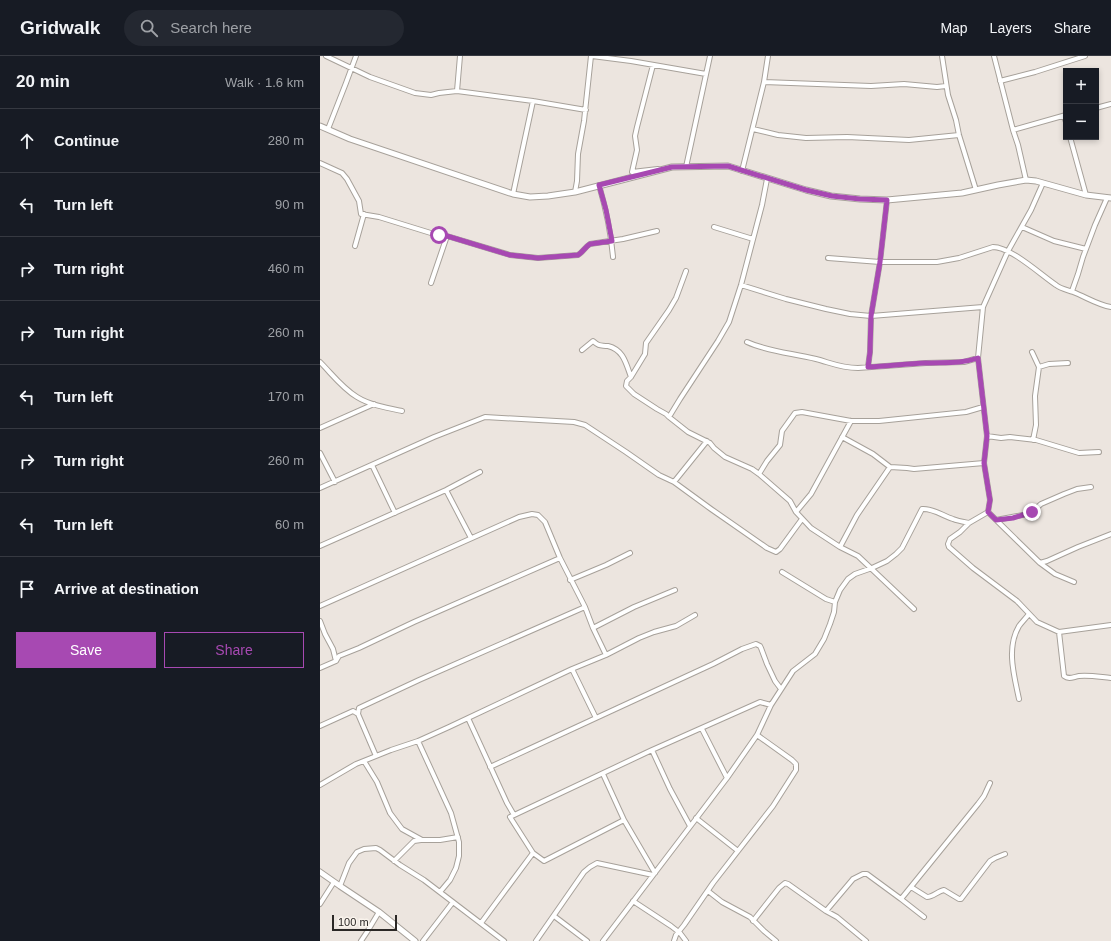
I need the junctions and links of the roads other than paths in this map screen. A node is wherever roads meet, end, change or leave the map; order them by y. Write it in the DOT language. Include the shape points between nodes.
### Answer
graph roads {
  1 [pos="326,56"];
  2 [pos="356,56"];
  3 [pos="460,56"];
  4 [pos="592,56"];
  5 [pos="710,56"];
  6 [pos="768,56"];
  7 [pos="942,56"];
  8 [pos="994,56"];
  9 [pos="1085,56"];
  10 [pos="653,65"];
  11 [pos="351,69"];
  12 [pos="706,74"];
  13 [pos="1000,81"];
  14 [pos="764,82"];
  15 [pos="946,86"];
  16 [pos="457,91"];
  17 [pos="533,101"];
  18 [pos="1111,104"];
  19 [pos="1099,107"];
  20 [pos="586,110"];
  21 [pos="1063,117"];
  22 [pos="320,126"];
  23 [pos="753,128"];
  24 [pos="328,129"];
  25 [pos="1013,130"];
  26 [pos="958,135"];
  27 [pos="1071,140"];
  28 [pos="320,163"];
  29 [pos="672,167"];
  30 [pos="686,167"];
  31 [pos="742,171"];
  32 [pos="767,179"];
  33 [pos="1026,180"];
  34 [pos="1043,183"];
  35 [pos="599,185"];
  36 [pos="976,190"];
  37 [pos="575,192"];
  38 [pos="513,194"];
  39 [pos="1086,195"];
  40 [pos="1109,198"];
  41 [pos="887,200"];
  42 [pos="364,214"];
  43 [pos="1022,227"];
  44 [pos="714,228"];
  45 [pos="657,231"];
  46 [pos="447,236"];
  47 [pos="753,239"];
  48 [pos="612,241"];
  49 [pos="355,246"];
  50 [pos="1086,249"];
  51 [pos="1008,251"];
  52 [pos="612,257"];
  53 [pos="828,258"];
  54 [pos="880,262"];
  55 [pos="686,271"];
  56 [pos="431,283"];
  57 [pos="741,285"];
  58 [pos="1072,292"];
  59 [pos="983,307"];
  60 [pos="1111,307"];
  61 [pos="871,316"];
  62 [pos="747,342"];
  63 [pos="582,350"];
  64 [pos="1032,352"];
  65 [pos="978,358"];
  66 [pos="320,362"];
  67 [pos="1068,363"];
  68 [pos="325,367"];
  69 [pos="868,367"];
  70 [pos="1039,367"];
  71 [pos="320,369"];
  72 [pos="631,377"];
  73 [pos="374,404"];
  74 [pos="983,407"];
  75 [pos="402,412"];
  76 [pos="669,417"];
  77 [pos="851,421"];
  78 [pos="320,428"];
  79 [pos="987,436"];
  80 [pos="842,437"];
  81 [pos="1032,440"];
  82 [pos="707,441"];
  83 [pos="1099,452"];
  84 [pos="320,453"];
  85 [pos="984,463"];
  86 [pos="372,465"];
  87 [pos="890,467"];
  88 [pos="480,472"];
  89 [pos="759,474"];
  90 [pos="334,482"];
  91 [pos="674,482"];
  92 [pos="1091,487"];
  93 [pos="320,488"];
  94 [pos="446,490"];
  95 [pos="796,512"];
  96 [pos="988,512"];
  97 [pos="396,513"];
  98 [pos="802,519"];
  99 [pos="996,520"];
  100 [pos="969,523"];
  101 [pos="1111,534"];
  102 [pos="471,538"];
  103 [pos="320,546"];
  104 [pos="840,547"];
  105 [pos="630,553"];
  106 [pos="560,558"];
  107 [pos="1040,563"];
  108 [pos="872,568"];
  109 [pos="782,572"];
  110 [pos="570,580"];
  111 [pos="1074,582"];
  112 [pos="675,590"];
  113 [pos="835,602"];
  114 [pos="320,606"];
  115 [pos="585,607"];
  116 [pos="914,609"];
  117 [pos="1029,614"];
  118 [pos="696,615"];
  119 [pos="320,621"];
  120 [pos="1111,625"];
  121 [pos="593,628"];
  122 [pos="1058,632"];
  123 [pos="606,655"];
  124 [pos="336,660"];
  125 [pos="320,668"];
  126 [pos="572,669"];
  127 [pos="1111,678"];
  128 [pos="781,689"];
  129 [pos="1019,699"];
  130 [pos="771,705"];
  131 [pos="359,708"];
  132 [pos="353,711"];
  133 [pos="358,714"];
  134 [pos="468,718"];
  135 [pos="596,718"];
  136 [pos="320,726"];
  137 [pos="702,729"];
  138 [pos="757,735"];
  139 [pos="418,741"];
  140 [pos="652,750"];
  141 [pos="376,756"];
  142 [pos="364,761"];
  143 [pos="490,767"];
  144 [pos="603,774"];
  145 [pos="727,778"];
  146 [pos="990,784"];
  147 [pos="320,785"];
  148 [pos="514,815"];
  149 [pos="696,818"];
  150 [pos="624,820"];
  151 [pos="690,826"];
  152 [pos="458,837"];
  153 [pos="422,840"];
  154 [pos="738,851"];
  155 [pos="534,853"];
  156 [pos="1005,854"];
  157 [pos="394,861"];
  158 [pos="320,872"];
  159 [pos="654,874"];
  160 [pos="334,882"];
  161 [pos="340,886"];
  162 [pos="911,887"];
  163 [pos="708,891"];
  164 [pos="440,892"];
  165 [pos="901,899"];
  166 [pos="633,901"];
  167 [pos="453,902"];
  168 [pos="320,904"];
  169 [pos="826,911"];
  170 [pos="380,912"];
  171 [pos="554,916"];
  172 [pos="924,916"];
  173 [pos="753,921"];
  174 [pos="481,923"];
  175 [pos="678,932"];
  176 [pos="361,941"];
  177 [pos="415,941"];
  178 [pos="423,941"];
  179 [pos="504,941"];
  180 [pos="536,941"];
  181 [pos="587,941"];
  182 [pos="603,941"];
  183 [pos="674,941"];
  184 [pos="686,941"];
  185 [pos="776,941"];
  186 [pos="866,941"];
  1 -- 11 [label="street"];
  2 -- 11 [label="street"];
  3 -- 16 [label="street"];
  4 -- 10 [label="street"];
  4 -- 20 [label="street"];
  5 -- 12 [label="street"];
  6 -- 14 [label="street"];
  7 -- 15 [label="street"];
  8 -- 13 [label="street"];
  9 -- 13 [label="street"];
  10 -- 12 [label="street"];
  10 -- 29 [label="street" via="636,127 637,150 632,172"];
  11 -- 16 [label="street" via="415,93 431,95"];
  11 -- 24 [label="street"];
  12 -- 30 [label="street"];
  13 -- 25 [label="street"];
  14 -- 15 [label="street"];
  14 -- 23 [label="street"];
  15 -- 26 [label="street"];
  16 -- 17 [label="street"];
  17 -- 20 [label="street"];
  17 -- 38 [label="street"];
  18 -- 19 [label="street"];
  20 -- 37 [label="street" via="578,154"];
  21 -- 25 [label="street"];
  22 -- 24 [label="street"];
  23 -- 26 [label="street" via="778,135 806,138 909,140"];
  23 -- 31 [label="street"];
  24 -- 38 [label="street" via="350,139"];
  25 -- 33 [label="street"];
  26 -- 36 [label="street"];
  27 -- 39 [label="street"];
  28 -- 42 [label="street" via="342,173 348,179 359,201 361,214"];
  29 -- 30 [label="street"];
  29 -- 35 [label="street"];
  30 -- 31 [label="street" via="728,166"];
  31 -- 32 [label="street"];
  32 -- 41 [label="street" via="832,196"];
  32 -- 47 [label="street"];
  33 -- 34 [label="street"];
  33 -- 36 [label="street"];
  34 -- 39 [label="street"];
  34 -- 43 [label="street"];
  35 -- 37 [label="street"];
  35 -- 48 [label="street"];
  36 -- 41 [label="street"];
  37 -- 38 [label="street" via="530,197"];
  39 -- 40 [label="street"];
  40 -- 50 [label="street"];
  41 -- 54 [label="street"];
  42 -- 46 [label="street"];
  42 -- 49 [label="street"];
  43 -- 50 [label="street" via="1054,241"];
  43 -- 51 [label="street"];
  44 -- 47 [label="street"];
  45 -- 48 [label="street"];
  46 -- 48 [label="street" via="510,255 538,258 578,255 590,244"];
  46 -- 56 [label="street"];
  47 -- 57 [label="street"];
  48 -- 52 [label="street"];
  50 -- 58 [label="street"];
  51 -- 54 [label="street" via="993,247 937,262"];
  51 -- 58 [label="street" via="1058,287"];
  51 -- 59 [label="street"];
  53 -- 54 [label="street"];
  54 -- 61 [label="street"];
  55 -- 72 [label="street" via="676,298 646,343 644,354"];
  57 -- 61 [label="street" via="826,309"];
  57 -- 76 [label="street" via="729,322"];
  58 -- 60 [label="street"];
  59 -- 61 [label="street"];
  59 -- 65 [label="street"];
  61 -- 69 [label="street"];
  62 -- 69 [label="street" via="774,352 845,367"];
  63 -- 72 [label="street" via="593,341 598,346 618,351 625,359"];
  64 -- 70 [label="street"];
  65 -- 69 [label="street" via="957,363"];
  65 -- 74 [label="street"];
  66 -- 68 [label="street"];
  67 -- 70 [label="street"];
  68 -- 71 [label="street"];
  68 -- 73 [label="street" via="357,397"];
  70 -- 81 [label="street" via="1035,396 1036,424"];
  72 -- 76 [label="street" via="626,386"];
  73 -- 75 [label="street"];
  73 -- 78 [label="street"];
  74 -- 77 [label="street" via="928,417"];
  74 -- 79 [label="street"];
  76 -- 82 [label="street" via="691,434"];
  77 -- 80 [label="street"];
  77 -- 89 [label="street" via="795,413 782,431 780,444"];
  79 -- 81 [label="street"];
  79 -- 85 [label="street"];
  80 -- 87 [label="street" via="873,454"];
  80 -- 95 [label="street" via="811,494"];
  81 -- 83 [label="street" via="1079,453"];
  82 -- 89 [label="street" via="725,457"];
  82 -- 91 [label="street"];
  84 -- 90 [label="street"];
  85 -- 87 [label="street" via="921,469"];
  85 -- 96 [label="street" via="990,500"];
  86 -- 90 [label="street"];
  86 -- 91 [label="street" via="485,417 574,422 585,425 659,475"];
  86 -- 97 [label="street"];
  87 -- 104 [label="street" via="857,515"];
  88 -- 94 [label="street"];
  89 -- 95 [label="street" via="790,501"];
  90 -- 93 [label="street"];
  91 -- 98 [label="street" via="776,552"];
  92 -- 99 [label="street" via="1064,494 1041,504 1028,514"];
  94 -- 97 [label="street"];
  94 -- 102 [label="street"];
  95 -- 98 [label="street"];
  96 -- 99 [label="street"];
  96 -- 100 [label="street"];
  97 -- 103 [label="street"];
  98 -- 104 [label="street"];
  99 -- 107 [label="street"];
  100 -- 108 [label="street" via="922,509 902,548 887,561"];
  100 -- 117 [label="street" via="950,539 949,547 1017,601"];
  101 -- 107 [label="street"];
  102 -- 106 [label="street" via="519,517 538,515 545,522"];
  102 -- 114 [label="street"];
  104 -- 108 [label="street" via="858,556"];
  105 -- 110 [label="street"];
  106 -- 110 [label="street"];
  106 -- 124 [label="street" via="339,656"];
  107 -- 111 [label="street" via="1055,574"];
  108 -- 113 [label="street" via="848,579"];
  108 -- 116 [label="street"];
  109 -- 113 [label="street"];
  110 -- 115 [label="street"];
  112 -- 121 [label="street"];
  113 -- 128 [label="street" via="830,624 815,654 793,671"];
  115 -- 121 [label="street"];
  115 -- 131 [label="street"];
  117 -- 122 [label="street" via="1037,622"];
  117 -- 129 [label="street" via="1019,627 1012,645"];
  118 -- 123 [label="street" via="676,626 639,638"];
  119 -- 124 [label="street"];
  120 -- 122 [label="street"];
  121 -- 123 [label="street"];
  122 -- 127 [label="street" via="1066,678"];
  123 -- 126 [label="street"];
  124 -- 125 [label="street"];
  126 -- 134 [label="street"];
  126 -- 135 [label="street"];
  128 -- 130 [label="street"];
  128 -- 135 [label="street" via="760,646 756,644"];
  130 -- 137 [label="street" via="760,702"];
  130 -- 138 [label="street"];
  131 -- 132 [label="street"];
  131 -- 133 [label="street"];
  132 -- 133 [label="street"];
  132 -- 136 [label="street"];
  133 -- 141 [label="street"];
  134 -- 139 [label="street"];
  134 -- 143 [label="street"];
  135 -- 143 [label="street"];
  137 -- 140 [label="street"];
  137 -- 145 [label="street"];
  138 -- 145 [label="street"];
  138 -- 154 [label="street" via="792,760 796,764 796,770 773,806"];
  139 -- 141 [label="street"];
  139 -- 152 [label="street" via="451,813"];
  140 -- 144 [label="street"];
  140 -- 151 [label="street"];
  141 -- 142 [label="street"];
  142 -- 147 [label="street"];
  142 -- 153 [label="street" via="378,782 390,813 402,829"];
  143 -- 148 [label="street"];
  144 -- 148 [label="street"];
  144 -- 150 [label="street"];
  145 -- 149 [label="street"];
  146 -- 162 [label="street" via="978,804"];
  148 -- 155 [label="street" via="510,817"];
  149 -- 151 [label="street"];
  149 -- 154 [label="street"];
  150 -- 155 [label="street" via="544,861"];
  150 -- 159 [label="street"];
  151 -- 159 [label="street"];
  152 -- 153 [label="street"];
  152 -- 164 [label="street" via="459,856 456,868"];
  153 -- 157 [label="street" via="414,841"];
  154 -- 163 [label="street"];
  155 -- 174 [label="street"];
  156 -- 162 [label="street" via="990,861 964,898 959,899 940,890 930,898"];
  157 -- 161 [label="street" via="376,848 357,852 349,863"];
  157 -- 164 [label="street"];
  158 -- 160 [label="street"];
  159 -- 166 [label="street"];
  159 -- 171 [label="street" via="597,864 584,872"];
  160 -- 161 [label="street"];
  160 -- 168 [label="street"];
  161 -- 170 [label="street"];
  162 -- 165 [label="street"];
  163 -- 173 [label="street"];
  163 -- 175 [label="street"];
  164 -- 167 [label="street"];
  165 -- 169 [label="street" via="867,874 863,874 853,879"];
  165 -- 172 [label="street"];
  166 -- 175 [label="street"];
  166 -- 182 [label="street"];
  167 -- 174 [label="street"];
  167 -- 178 [label="street"];
  169 -- 173 [label="street" via="792,886 784,884 778,888"];
  169 -- 186 [label="street"];
  170 -- 176 [label="street"];
  170 -- 177 [label="street"];
  171 -- 180 [label="street"];
  171 -- 181 [label="street"];
  173 -- 185 [label="street"];
  174 -- 179 [label="street"];
  175 -- 183 [label="street"];
  175 -- 184 [label="street"];
}
